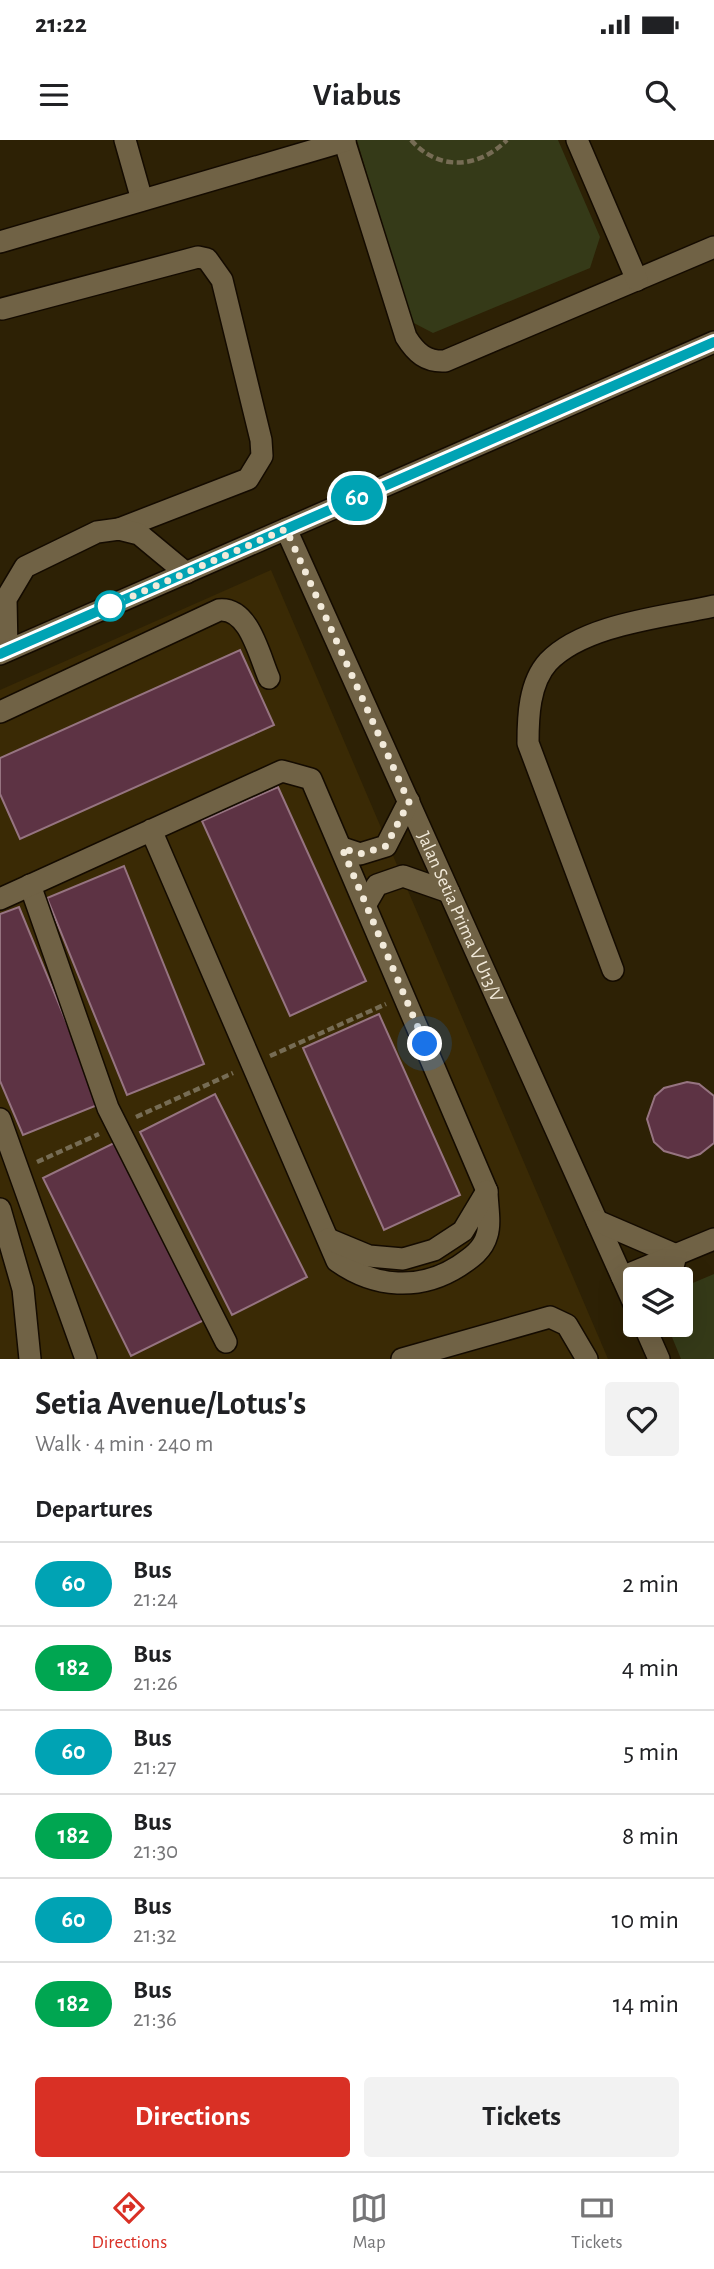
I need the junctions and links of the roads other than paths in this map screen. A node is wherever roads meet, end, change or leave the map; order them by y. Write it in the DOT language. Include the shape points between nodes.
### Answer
graph roads {
  1 [pos="125,140"];
  2 [pos="344,140"];
  3 [pos="577,140"];
  4 [pos="142,200"];
  5 [pos="0,242"];
  6 [pos="714,247"];
  7 [pos="637,280"];
  8 [pos="2,309"];
  9 [pos="714,342"];
  10 [pos="119,529"];
  11 [pos="286,529"];
  12 [pos="186,573"];
  13 [pos="714,606"];
  14 [pos="4,652"];
  15 [pos="269,678"];
  16 [pos="0,712"];
  17 [pos="409,802"];
  18 [pos="151,830"];
  19 [pos="342,848"];
  20 [pos="30,885"];
  21 [pos="449,892"];
  22 [pos="0,899"];
  23 [pos="366,904"];
  24 [pos="613,970"];
  25 [pos="0,1119"];
  26 [pos="487,1191"];
  27 [pos="0,1209"];
  28 [pos="597,1221"];
  29 [pos="714,1238"];
  30 [pos="328,1239"];
  31 [pos="676,1255"];
  32 [pos="673,1267"];
  33 [pos="622,1278"];
  34 [pos="226,1342"];
  35 [pos="30,1359"];
  36 [pos="86,1359"];
  37 [pos="402,1359"];
  38 [pos="587,1359"];
  1 -- 4 [label="street"];
  2 -- 4 [label="street"];
  2 -- 7 [label="street" via="406,337 433,362 445,361"];
  3 -- 7 [label="street"];
  4 -- 5 [label="street"];
  6 -- 7 [label="street"];
  8 -- 10 [label="street" via="198,257 207,259 222,280 262,456 248,479"];
  9 -- 11 [label="street"];
  10 -- 12 [label="street" via="139,534"];
  10 -- 14 [label="street" via="97,532 25,567 6,599"];
  11 -- 12 [label="street"];
  11 -- 17 [label="street, Jalan Setia Prima V U13/V"];
  12 -- 14 [label="street"];
  13 -- 24 [label="street" via="595,633 547,663 536,684 528,714 528,743"];
  15 -- 16 [label="street" via="243,620 233,611 219,610"];
  17 -- 19 [label="street" via="386,846 360,854"];
  17 -- 21 [label="street, Jalan Setia Prima V U13/V"];
  18 -- 19 [label="street" via="282,771 311,779"];
  18 -- 20 [label="street"];
  18 -- 30 [label="street"];
  19 -- 23 [label="street"];
  20 -- 22 [label="street"];
  20 -- 34 [label="street" via="117,1125"];
  21 -- 23 [label="street" via="403,876 377,885"];
  21 -- 28 [label="street, Jalan Setia Prima V U13/V"];
  23 -- 26 [label="street"];
  25 -- 36 [label="street"];
  26 -- 30 [label="street" via="463,1231 434,1250 403,1259 380,1257"];
  26 -- 30 [label="street" via="488,1234 476,1255 450,1272 418,1284 387,1283 353,1272 337,1261"];
  27 -- 35 [label="street" via="23,1289"];
  28 -- 31 [label="street"];
  28 -- 33 [label="street, Jalan Setia Prima V U13/V"];
  29 -- 31 [label="street"];
  31 -- 32 [label="street"];
  31 -- 33 [label="street"];
  37 -- 38 [label="street" via="550,1317 567,1325"];
}
